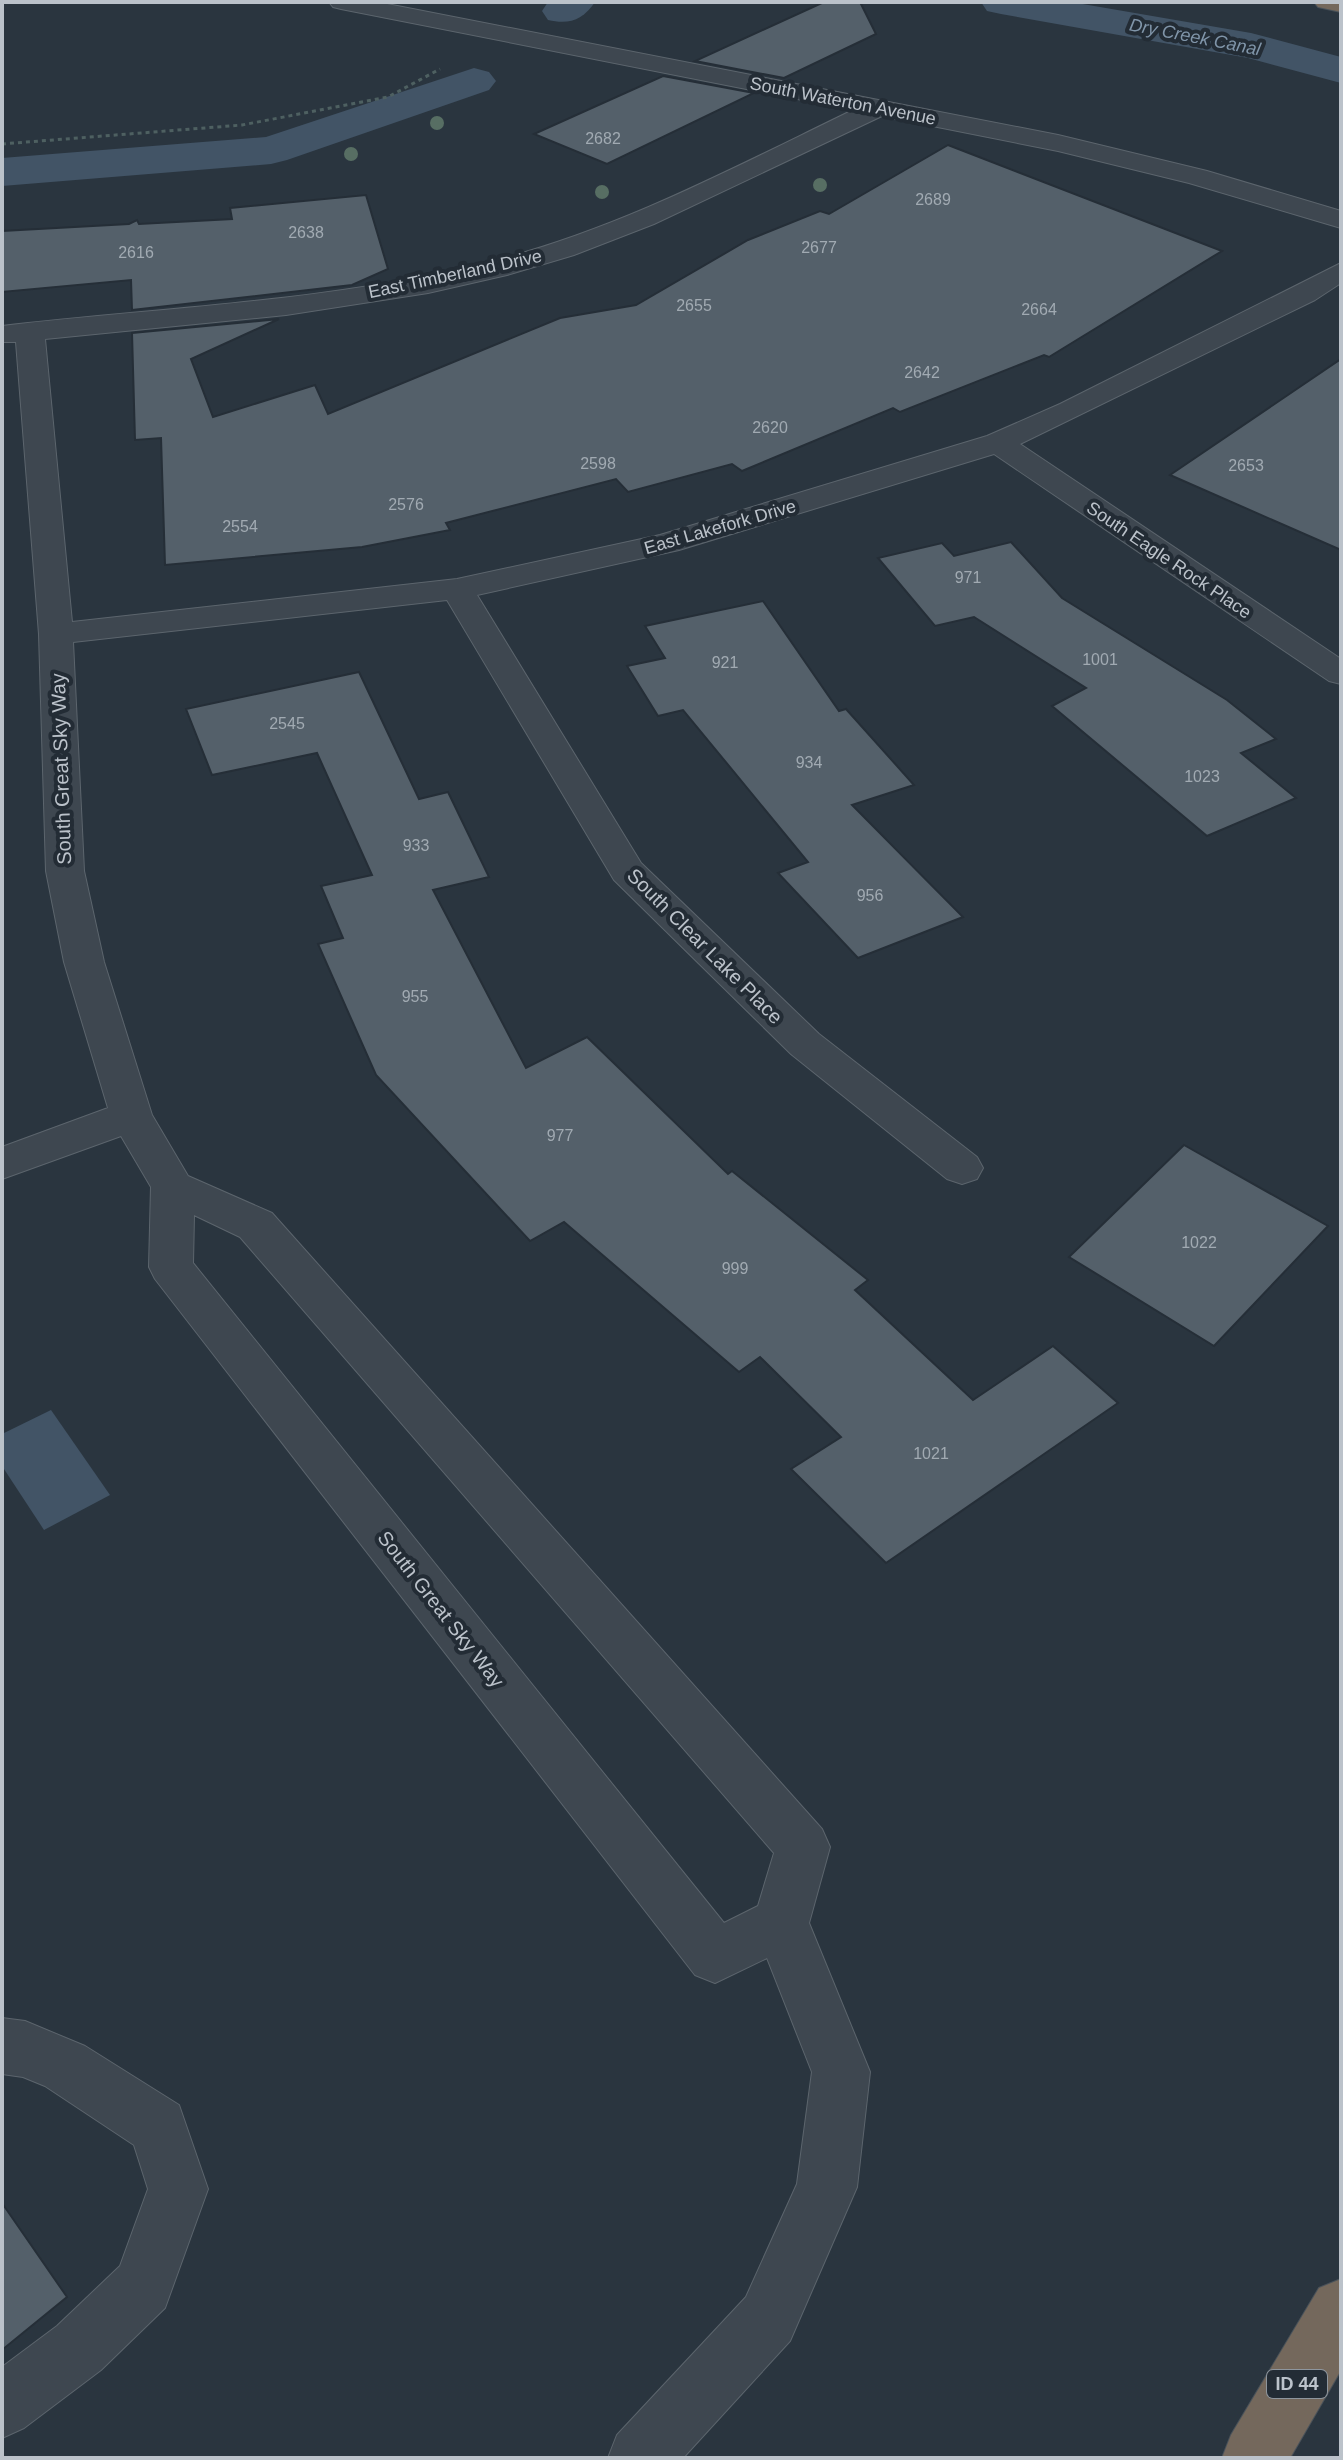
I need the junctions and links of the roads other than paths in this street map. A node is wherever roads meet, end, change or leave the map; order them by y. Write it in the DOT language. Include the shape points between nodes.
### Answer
graph roads {
  1 [pos="341,2"];
  2 [pos="1326,2"];
  3 [pos="1341,5"];
  4 [pos="878,108"];
  5 [pos="1341,220"];
  6 [pos="1341,271"];
  7 [pos="16,332"];
  8 [pos="998,443"];
  9 [pos="457,589"];
  10 [pos="56,634"];
  11 [pos="1341,674"];
  12 [pos="131,1116"];
  13 [pos="2,1163"];
  14 [pos="962,1168"];
  15 [pos="173,1187"];
  16 [pos="781,1923"];
  17 [pos="2,2046"];
  18 [pos="1341,2310"];
  19 [pos="2,2406"];
  20 [pos="640,2458"];
  21 [pos="1254,2458"];
  1 -- 4 [label="street, South Waterton Avenue"];
  2 -- 3 [label="highway"];
  4 -- 5 [label="street, South Waterton Avenue" via="1135,160"];
  4 -- 7 [label="street, East Timberland Drive" via="632,225 488,270 334,299"];
  6 -- 8 [label="street, East Lakefork Drive" via="1305,294"];
  7 -- 10 [label="street, South Great Sky Way"];
  8 -- 9 [label="street, East Lakefork Drive" via="667,543"];
  8 -- 11 [label="street, South Eagle Rock Place"];
  9 -- 10 [label="street, East Lakefork Drive"];
  9 -- 14 [label="street, South Clear Lake Place" via="627,871 805,1044"];
  10 -- 12 [label="street, South Great Sky Way" via="65,871 84,962"];
  12 -- 13 [label="street"];
  12 -- 15 [label="street, South Great Sky Way"];
  15 -- 16 [label="street" via="256,1225 803,1847"];
  15 -- 16 [label="street, South Great Sky Way" via="171,1267 715,1956"];
  16 -- 20 [label="street" via="841,2072 827,2187 768,2319"];
  17 -- 19 [label="street" via="25,2049 65,2066 158,2126 178,2189 143,2286 79,2348"];
  18 -- 21 [label="highway, ID 44"];
}
